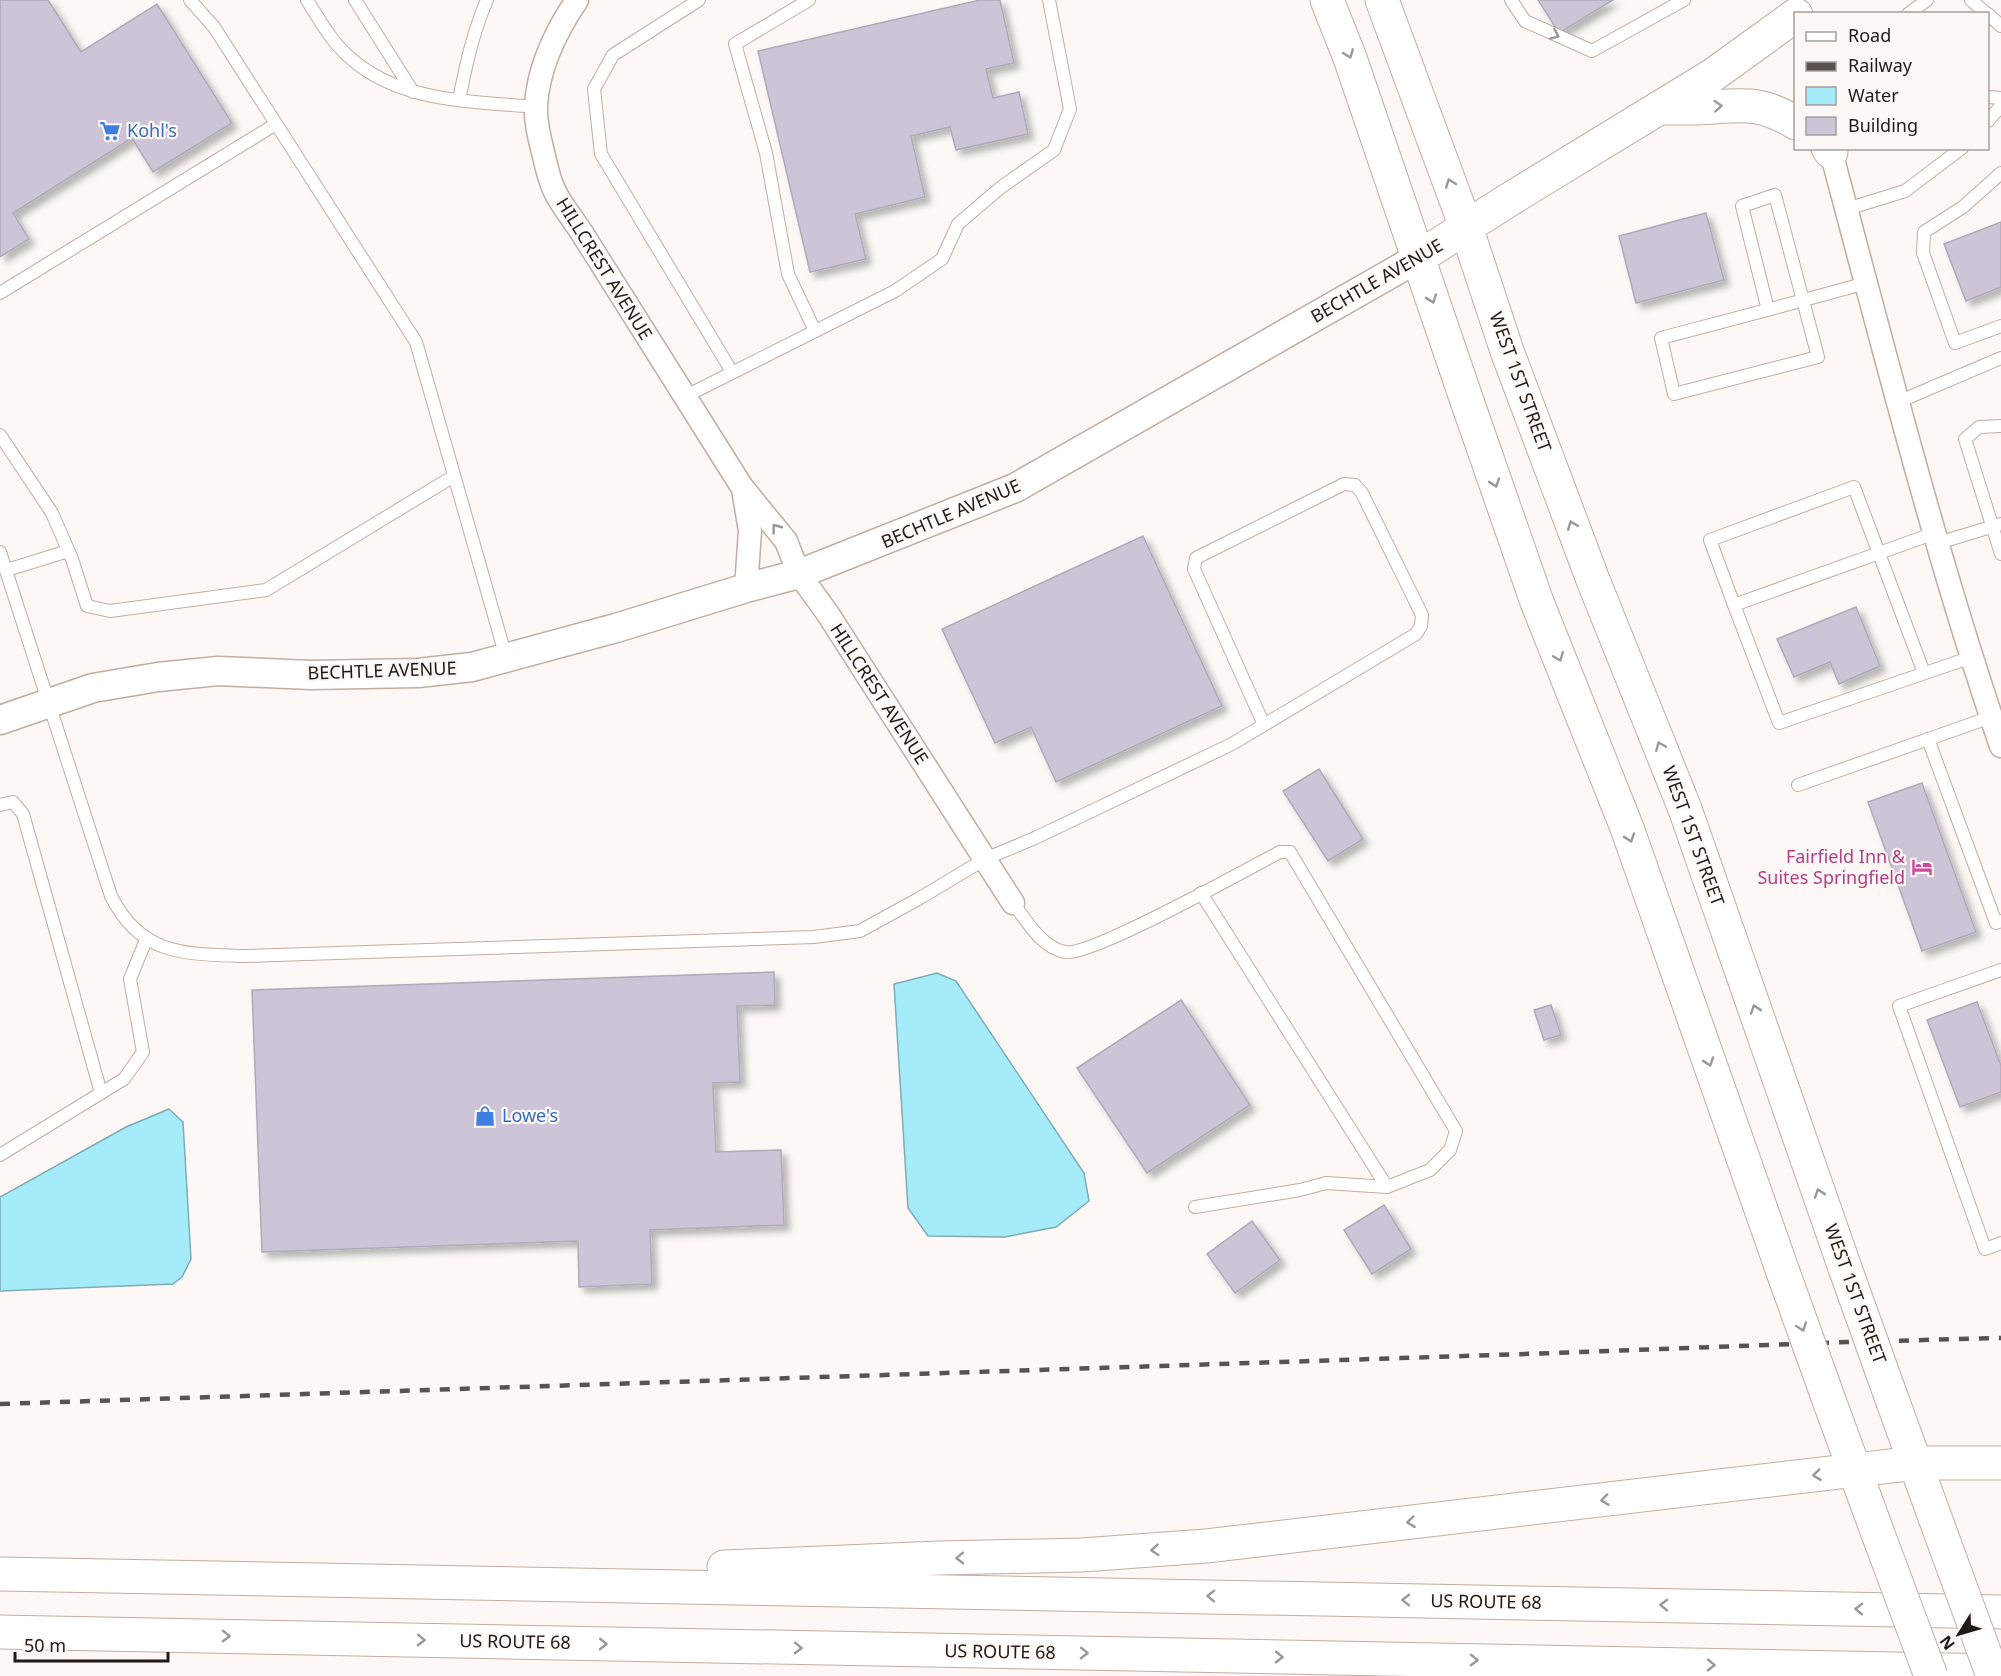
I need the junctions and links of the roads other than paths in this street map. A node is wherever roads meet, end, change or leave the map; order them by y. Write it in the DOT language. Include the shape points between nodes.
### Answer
graph roads {
  1 [pos="190,0"];
  2 [pos="307,0"];
  3 [pos="355,0"];
  4 [pos="487,0"];
  5 [pos="577,0"];
  6 [pos="699,0"];
  7 [pos="809,0"];
  8 [pos="1050,0"];
  9 [pos="1327,0"];
  10 [pos="1382,0"];
  11 [pos="1511,0"];
  12 [pos="1684,0"];
  13 [pos="1927,0"];
  14 [pos="1971,0"];
  15 [pos="1911,12"];
  16 [pos="1985,12"];
  17 [pos="1794,15"];
  18 [pos="1989,16"];
  19 [pos="2001,26"];
  20 [pos="413,92"];
  21 [pos="459,100"];
  22 [pos="2001,106"];
  23 [pos="536,107"];
  24 [pos="1659,108"];
  25 [pos="1989,120"];
  26 [pos="1794,122"];
  27 [pos="276,124"];
  28 [pos="1830,150"];
  29 [pos="1959,150"];
  30 [pos="2001,173"];
  31 [pos="1847,209"];
  32 [pos="1466,227"];
  33 [pos="1418,258"];
  34 [pos="1866,284"];
  35 [pos="0,293"];
  36 [pos="1803,300"];
  37 [pos="1768,310"];
  38 [pos="2001,326"];
  39 [pos="815,331"];
  40 [pos="2001,358"];
  41 [pos="732,372"];
  42 [pos="684,397"];
  43 [pos="1898,402"];
  44 [pos="2001,426"];
  45 [pos="0,435"];
  46 [pos="454,476"];
  47 [pos="742,487"];
  48 [pos="1996,525"];
  49 [pos="1937,538"];
  50 [pos="68,550"];
  51 [pos="1879,553"];
  52 [pos="2001,554"];
  53 [pos="1,556"];
  54 [pos="7,570"];
  55 [pos="799,574"];
  56 [pos="746,588"];
  57 [pos="1734,605"];
  58 [pos="506,657"];
  59 [pos="1972,657"];
  60 [pos="1924,673"];
  61 [pos="50,703"];
  62 [pos="0,720"];
  63 [pos="1264,725"];
  64 [pos="1998,734"];
  65 [pos="1928,739"];
  66 [pos="1798,785"];
  67 [pos="0,805"];
  68 [pos="985,859"];
  69 [pos="1201,893"];
  70 [pos="1013,903"];
  71 [pos="2001,921"];
  72 [pos="146,940"];
  73 [pos="2001,970"];
  74 [pos="101,1093"];
  75 [pos="0,1155"];
  76 [pos="1387,1187"];
  77 [pos="1195,1207"];
  78 [pos="2001,1243"];
  79 [pos="1916,1463"];
  80 [pos="2001,1463"];
  81 [pos="1855,1471"];
  82 [pos="0,1574"];
  83 [pos="370,1580"];
  84 [pos="2001,1612"];
  85 [pos="0,1632"];
  86 [pos="879,1649"];
  87 [pos="2001,1671"];
  88 [pos="1057,1676"];
  89 [pos="1931,1676"];
  90 [pos="1993,1676"];
  1 -- 27 [label="lane" via="214,27"];
  2 -- 20 [label="lane" via="346,55 366,71"];
  3 -- 20 [label="lane"];
  4 -- 21 [label="lane" via="469,51"];
  5 -- 23 [label="street, HILLCREST AVENUE" via="549,49"];
  6 -- 41 [label="lane" via="613,55 594,88 601,154"];
  7 -- 39 [label="lane" via="735,44 766,153 788,274"];
  8 -- 39 [label="lane" via="1070,110 1054,150 958,224 942,259 895,291"];
  9 -- 33 [label="main road, one-way"];
  32 -- 10 [label="main road, WEST 1ST STREET, one-way"];
  11 -- 12 [label="lane, one-way" via="1525,21 1592,51"];
  13 -- 15 [label="lane"];
  14 -- 16 [label="lane"];
  17 -- 24 [label="main road, BECHTLE AVENUE" via="1713,75"];
  18 -- 19 [label="lane"];
  20 -- 21 [label="lane"];
  21 -- 23 [label="lane"];
  22 -- 25 [label="lane"];
  23 -- 42 [label="street, HILLCREST AVENUE" via="538,134 558,198"];
  24 -- 26 [label="main road, one-way" via="1742,104 1767,109"];
  24 -- 32 [label="main road, BECHTLE AVENUE"];
  27 -- 35 [label="lane"];
  27 -- 46 [label="lane" via="416,342"];
  28 -- 31 [label="street"];
  29 -- 31 [label="lane" via="1905,191"];
  30 -- 38 [label="lane" via="1964,207 1924,232 1923,253 1955,343"];
  31 -- 34 [label="street"];
  32 -- 33 [label="main road, BECHTLE AVENUE"];
  79 -- 32 [label="main road, WEST 1ST STREET, one-way, bridge" via="1685,809 1507,351"];
  33 -- 55 [label="street, BECHTLE AVENUE" via="1016,488"];
  33 -- 81 [label="main road, one-way, bridge" via="1537,602 1627,828"];
  34 -- 36 [label="lane"];
  34 -- 43 [label="street"];
  36 -- 37 [label="lane"];
  36 -- 37 [label="lane" via="1775,195 1742,206"];
  36 -- 37 [label="lane" via="1818,357 1674,394 1661,338"];
  39 -- 41 [label="lane"];
  40 -- 43 [label="lane"];
  41 -- 42 [label="lane"];
  42 -- 47 [label="street, HILLCREST AVENUE"];
  43 -- 49 [label="street"];
  44 -- 48 [label="lane" via="1979,427 1965,439"];
  45 -- 50 [label="lane" via="52,513"];
  46 -- 50 [label="lane" via="266,590 110,611 87,606"];
  46 -- 58 [label="lane"];
  55 -- 47 [label="street, HILLCREST AVENUE, one-way" via="786,541"];
  47 -- 56 [label="street, HILLCREST AVENUE" via="750,531"];
  48 -- 49 [label="lane"];
  48 -- 52 [label="lane"];
  49 -- 51 [label="lane"];
  49 -- 59 [label="street"];
  50 -- 54 [label="lane"];
  51 -- 57 [label="lane"];
  51 -- 57 [label="lane" via="1854,487 1710,540"];
  51 -- 60 [label="lane"];
  53 -- 54 [label="lane"];
  54 -- 61 [label="lane"];
  55 -- 56 [label="street, BECHTLE AVENUE"];
  55 -- 68 [label="street, HILLCREST AVENUE"];
  56 -- 58 [label="street, BECHTLE AVENUE"];
  57 -- 60 [label="lane" via="1779,723"];
  58 -- 61 [label="street, BECHTLE AVENUE" via="472,667 417,673 311,675 218,671 158,677 93,688"];
  59 -- 60 [label="lane"];
  59 -- 64 [label="street"];
  61 -- 62 [label="street, BECHTLE AVENUE"];
  61 -- 72 [label="lane" via="111,896 129,926"];
  63 -- 63 [label="lane" via="1416,634 1421,626 1422,615 1355,486 1344,484 1196,558 1194,569"];
  63 -- 68 [label="lane" via="1232,744"];
  64 -- 65 [label="lane"];
  65 -- 66 [label="lane"];
  65 -- 71 [label="lane" via="1996,923"];
  67 -- 74 [label="lane" via="12,802 23,814"];
  68 -- 70 [label="street, HILLCREST AVENUE"];
  68 -- 72 [label="lane" via="860,931 814,937 245,956 196,954"];
  69 -- 70 [label="lane" via="1125,932 1088,948 1066,952 1046,945"];
  69 -- 76 [label="lane"];
  69 -- 76 [label="lane" via="1280,852 1290,852 1456,1131 1450,1150 1430,1170"];
  72 -- 74 [label="lane" via="130,979 142,1052 124,1079"];
  73 -- 78 [label="lane" via="1899,1006 1985,1249"];
  74 -- 75 [label="lane"];
  76 -- 77 [label="lane" via="1326,1182"];
  79 -- 80 [label="main road"];
  79 -- 81 [label="main road"];
  79 -- 90 [label="main road, WEST 1ST STREET, bridge"];
  81 -- 83 [label="main road, one-way" via="1206,1546 1082,1555"];
  81 -- 89 [label="main road, bridge"];
  82 -- 83 [label="main road, US ROUTE 68"];
  84 -- 83 [label="main road, US ROUTE 68, one-way"];
  85 -- 86 [label="main road, US ROUTE 68, one-way"];
  86 -- 87 [label="main road, US ROUTE 68, one-way"];
  86 -- 88 [label="main road"];
}
